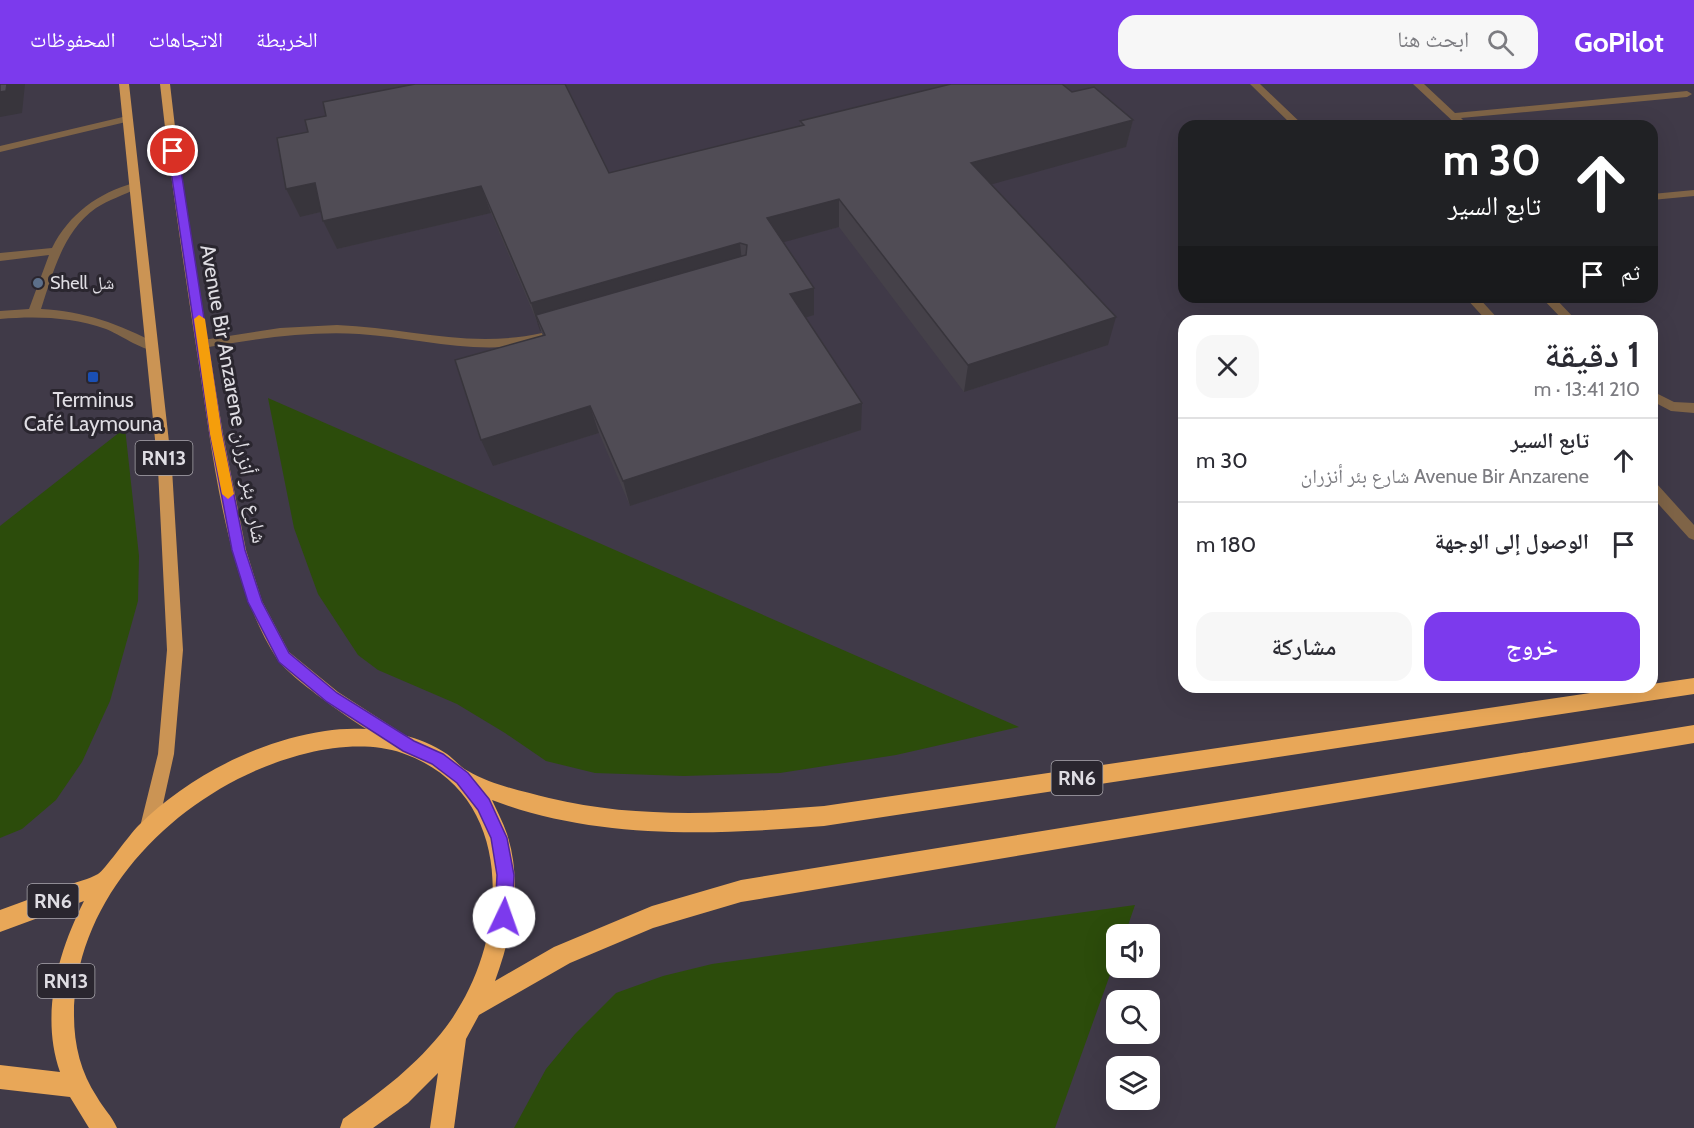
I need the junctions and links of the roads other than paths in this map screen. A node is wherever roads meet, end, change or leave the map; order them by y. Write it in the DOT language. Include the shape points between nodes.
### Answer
graph roads {
  1 [pos="124,84"];
  2 [pos="165,84"];
  3 [pos="1256,84"];
  4 [pos="1418,84"];
  5 [pos="1675,84"];
  6 [pos="1691,96"];
  7 [pos="1454,116"];
  8 [pos="127,119"];
  9 [pos="1293,120"];
  10 [pos="1458,120"];
  11 [pos="0,149"];
  12 [pos="134,186"];
  13 [pos="1694,193"];
  14 [pos="1658,196"];
  15 [pos="56,251"];
  16 [pos="0,257"];
  17 [pos="1477,303"];
  18 [pos="1553,303"];
  19 [pos="34,311"];
  20 [pos="0,315"];
  21 [pos="1488,315"];
  22 [pos="1565,315"];
  23 [pos="554,334"];
  24 [pos="203,344"];
  25 [pos="153,347"];
  26 [pos="1658,398"];
  27 [pos="1694,408"];
  28 [pos="1658,495"];
  29 [pos="1694,534"];
  30 [pos="1694,686"];
  31 [pos="1658,691"];
  32 [pos="1647,693"];
  33 [pos="1694,734"];
  34 [pos="408,746"];
  35 [pos="462,778"];
  36 [pos="148,831"];
  37 [pos="106,882"];
  38 [pos="0,921"];
  39 [pos="472,1007"];
  40 [pos="455,1035"];
  41 [pos="0,1077"];
  42 [pos="75,1086"];
  43 [pos="105,1128"];
  44 [pos="352,1128"];
  45 [pos="441,1128"];
  1 -- 8 [label="main road, RN13"];
  2 -- 24 [label="main road, Avenue Bir Anzarene شارع بئر أنزران / RN13"];
  3 -- 9 [label="lane"];
  4 -- 7 [label="lane"];
  5 -- 6 [label="lane"];
  6 -- 7 [label="lane"];
  7 -- 10 [label="lane"];
  8 -- 11 [label="lane"];
  8 -- 12 [label="main road, RN13"];
  12 -- 15 [label="lane" via="92,206 79,217"];
  12 -- 25 [label="main road, RN13"];
  13 -- 14 [label="lane"];
  15 -- 16 [label="lane"];
  15 -- 19 [label="lane"];
  17 -- 21 [label="lane"];
  18 -- 22 [label="lane"];
  19 -- 20 [label="lane"];
  19 -- 25 [label="lane" via="76,315 105,323"];
  23 -- 24 [label="lane" via="517,343 464,344 325,328 283,330"];
  24 -- 34 [label="main road, Avenue Bir Anzarene شارع بئر أنزران / RN13" via="239,550 255,602 284,657 332,698"];
  25 -- 36 [label="main road, RN13" via="165,469 175,650 166,754"];
  26 -- 27 [label="lane" via="1671,406"];
  28 -- 29 [label="lane"];
  30 -- 31 [label="highway, RN6"];
  32 -- 35 [label="highway, RN6" via="835,815 758,822 677,824 592,815 514,798"];
  33 -- 39 [label="highway" via="741,891 652,917 572,951"];
  34 -- 35 [label="highway, RN13" via="437,759"];
  34 -- 36 [label="highway, RN13" via="368,738 325,740 279,750 233,769 189,796"];
  35 -- 39 [label="highway, RN13" via="484,804 506,875 504,917 493,962"];
  36 -- 37 [label="highway, RN13"];
  37 -- 38 [label="highway, RN6"];
  37 -- 42 [label="highway, RN13" via="84,922 69,964 62,1007 63,1048"];
  39 -- 40 [label="highway, RN13"];
  40 -- 44 [label="highway, RN13" via="404,1090"];
  40 -- 45 [label="highway, RN13"];
  41 -- 42 [label="highway"];
  42 -- 43 [label="highway, RN13" via="92,1115"];
}
